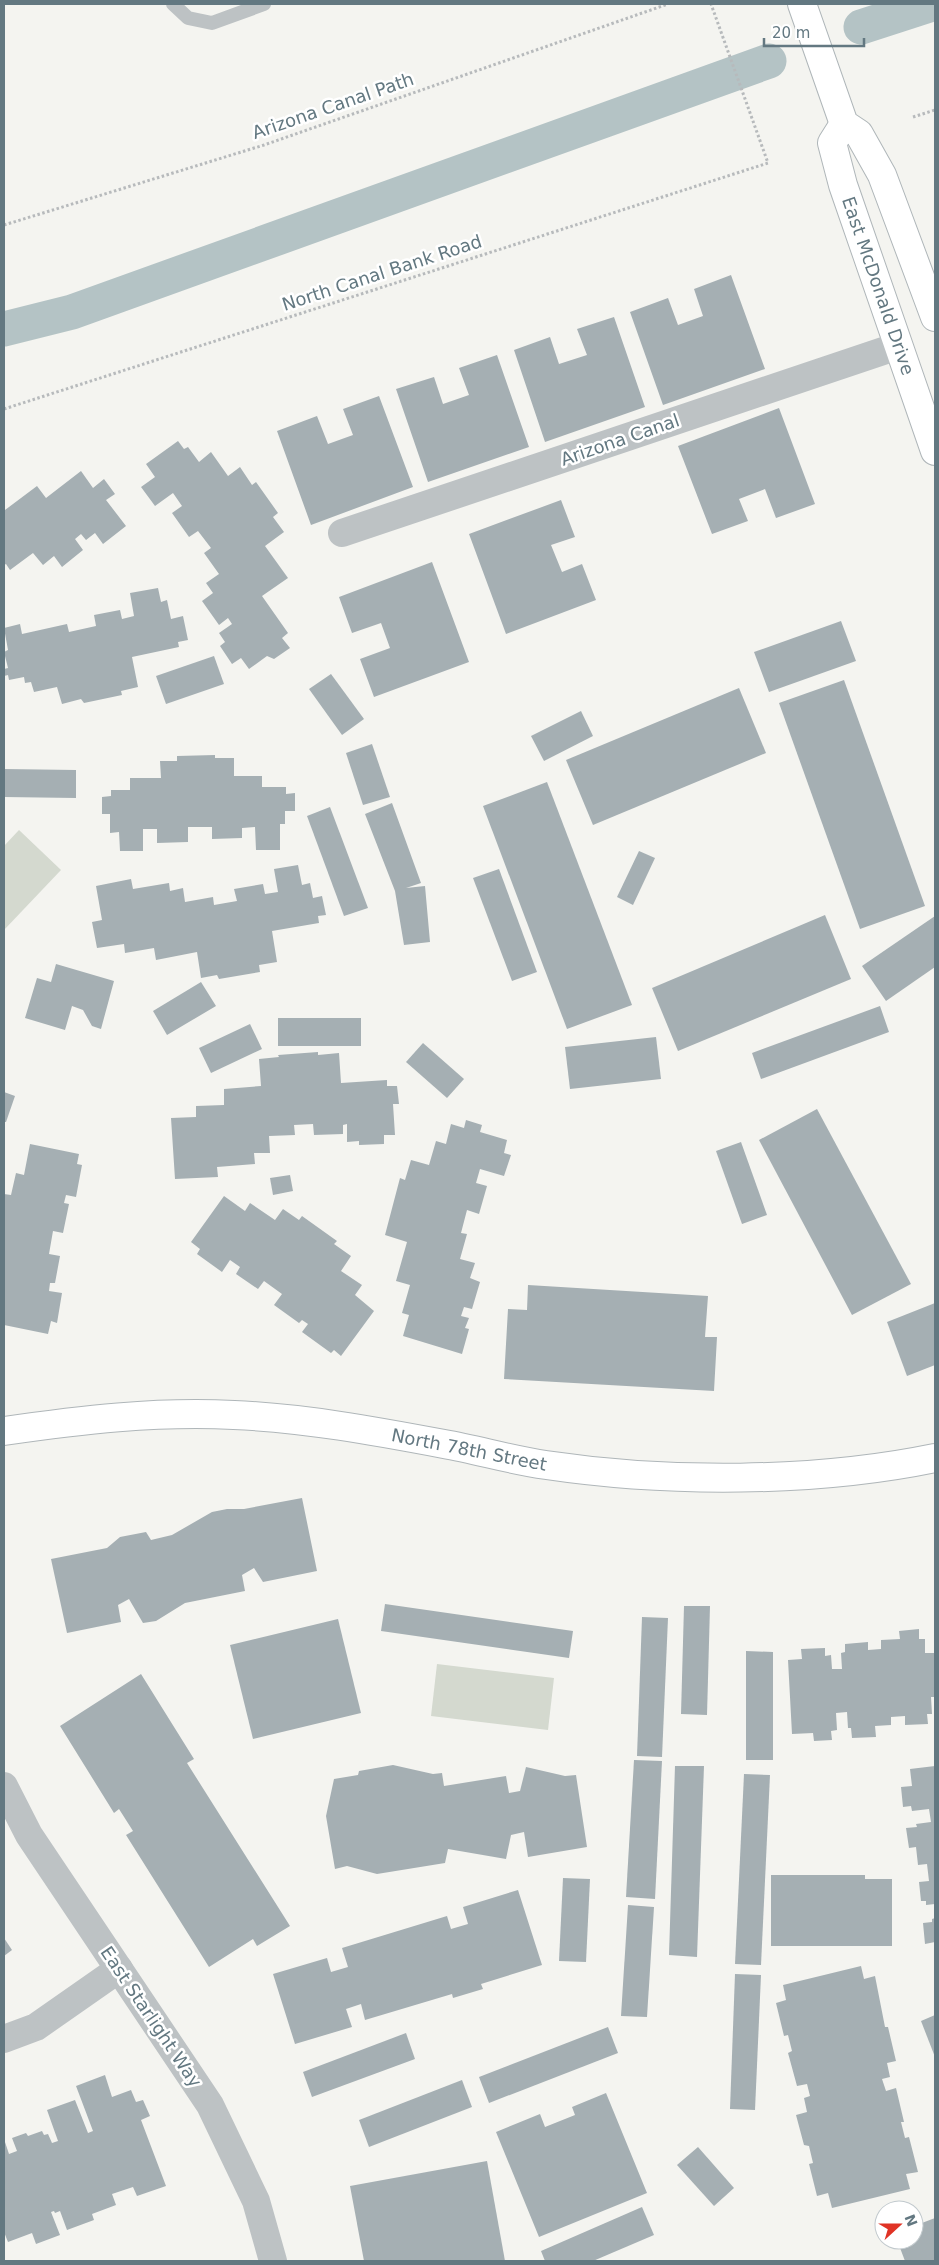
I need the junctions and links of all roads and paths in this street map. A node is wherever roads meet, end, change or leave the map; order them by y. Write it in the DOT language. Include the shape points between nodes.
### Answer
graph roads {
  1 [pos="173,4"];
  2 [pos="264,4"];
  3 [pos="668,4"];
  4 [pos="711,4"];
  5 [pos="802,4"];
  6 [pos="935,110"];
  7 [pos="913,117"];
  8 [pos="844,124"];
  9 [pos="4,225"];
  10 [pos="935,317"];
  11 [pos="898,346"];
  12 [pos="4,409"];
  13 [pos="935,451"];
  14 [pos="342,533"];
  15 [pos="4,1431"];
  16 [pos="935,1458"];
  17 [pos="4,1786"];
  18 [pos="119,1969"];
  19 [pos="4,2039"];
  20 [pos="273,2261"];
  1 -- 2 [label="lane" via="188,18 212,23"];
  3 -- 9 [label="path, Arizona Canal Path" via="264,145"];
  4 -- 12 [label="path, North Canal Bank Road" via="768,162"];
  5 -- 8 [label="street"];
  6 -- 7 [label="path"];
  8 -- 10 [label="street" via="859,134 882,175"];
  8 -- 11 [label="street, East McDonald Drive" via="832,143"];
  11 -- 13 [label="street, East McDonald Drive"];
  11 -- 14 [label="street, Arizona Canal"];
  15 -- 16 [label="street, North 78th Street" via="153,1414 235,1415 444,1444 545,1465 644,1476 796,1475 883,1467"];
  17 -- 18 [label="street, East Starlight Way" via="29,1835"];
  18 -- 19 [label="street" via="36,2027"];
  18 -- 20 [label="street, East Starlight Way" via="210,2106 256,2201"];
}
